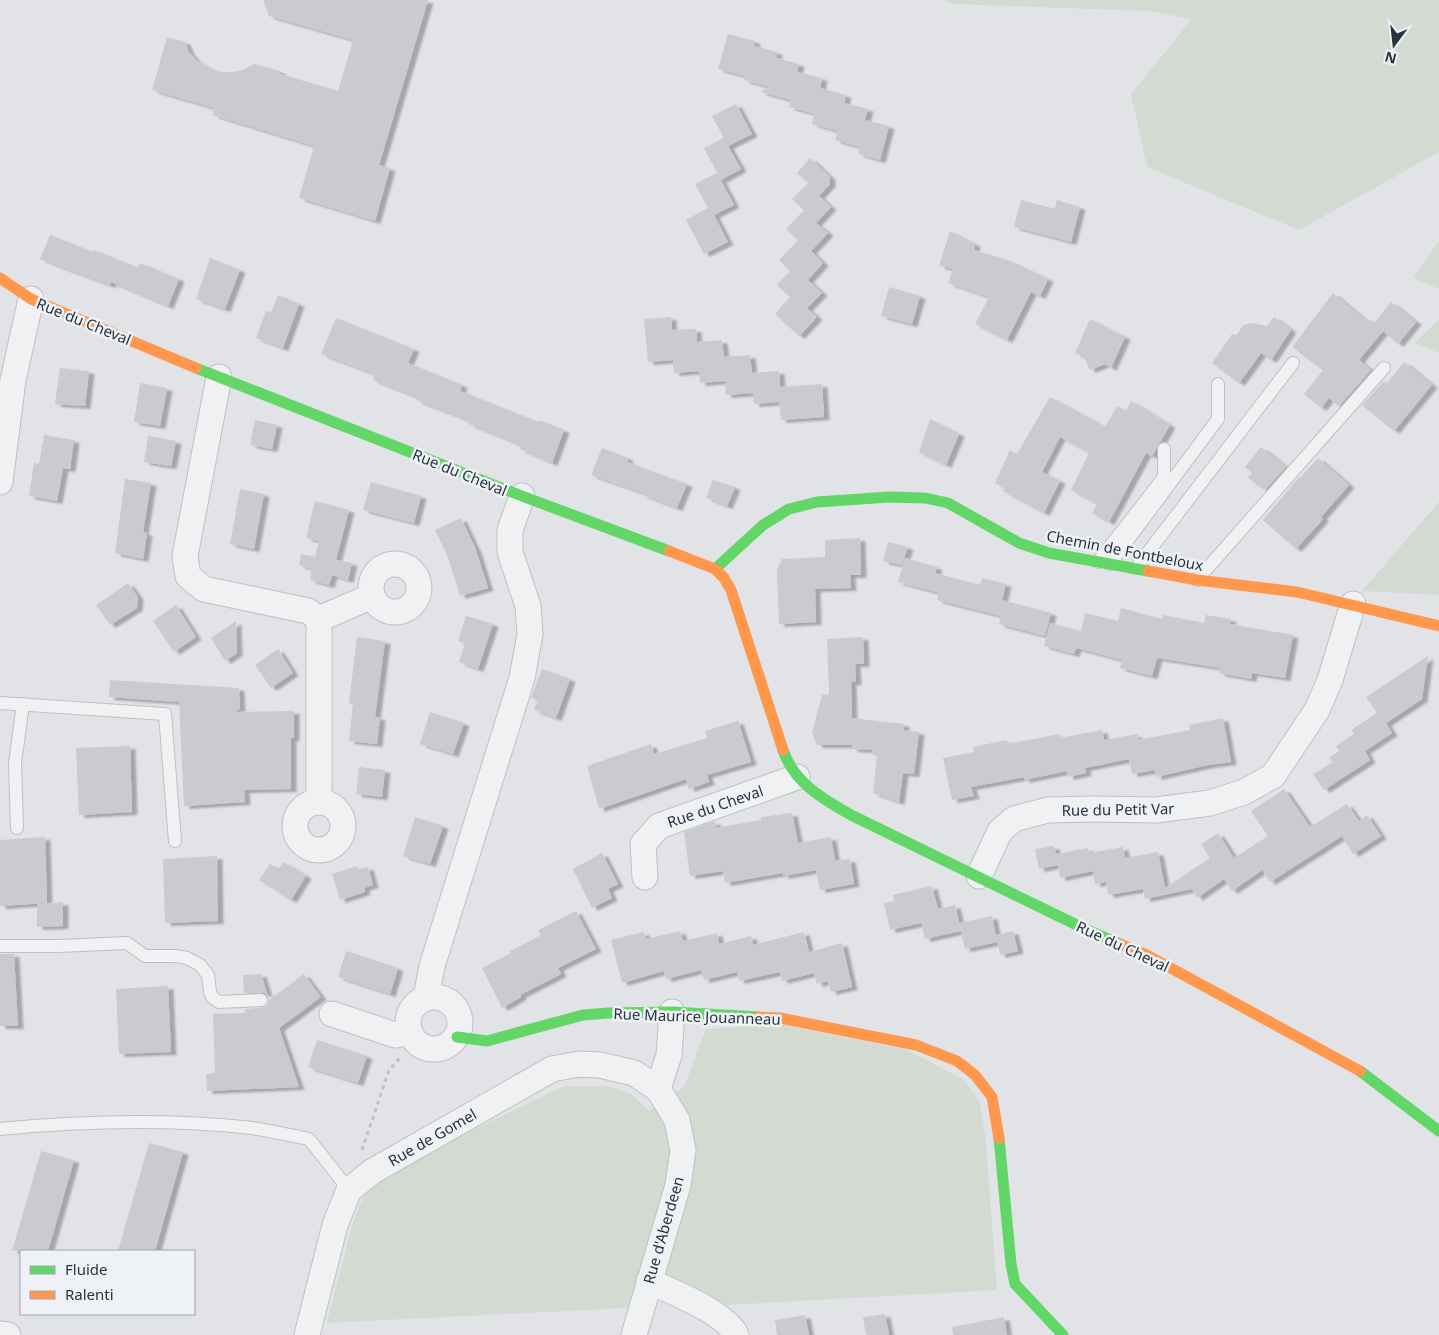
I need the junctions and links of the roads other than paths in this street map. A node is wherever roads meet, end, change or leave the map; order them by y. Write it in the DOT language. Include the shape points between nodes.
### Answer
graph roads {
  1 [pos="0,278"];
  2 [pos="31,299"];
  3 [pos="1293,363"];
  4 [pos="1384,368"];
  5 [pos="219,377"];
  6 [pos="1218,384"];
  7 [pos="1164,449"];
  8 [pos="0,482"];
  9 [pos="522,496"];
  10 [pos="1104,563"];
  11 [pos="715,568"];
  12 [pos="1136,568"];
  13 [pos="1197,580"];
  14 [pos="372,596"];
  15 [pos="1353,604"];
  16 [pos="319,619"];
  17 [pos="1439,626"];
  18 [pos="0,703"];
  19 [pos="23,704"];
  20 [pos="797,777"];
  21 [pos="319,802"];
  22 [pos="18,828"];
  23 [pos="175,841"];
  24 [pos="979,876"];
  25 [pos="645,877"];
  26 [pos="0,946"];
  27 [pos="426,998"];
  28 [pos="261,1000"];
  29 [pos="672,1012"];
  30 [pos="332,1014"];
  31 [pos="413,1036"];
  32 [pos="456,1037"];
  33 [pos="658,1090"];
  34 [pos="0,1129"];
  35 [pos="1439,1131"];
  36 [pos="348,1190"];
  37 [pos="649,1281"];
  38 [pos="0,1334"];
  39 [pos="8,1335"];
  40 [pos="307,1335"];
  41 [pos="634,1335"];
  42 [pos="736,1335"];
  43 [pos="1063,1335"];
  1 -- 2 [label="street, Rue du Cheval"];
  2 -- 5 [label="street, Rue du Cheval"];
  2 -- 8 [label="street" via="14,380"];
  3 -- 12 [label="lane"];
  4 -- 13 [label="lane"];
  5 -- 9 [label="street, Rue du Cheval"];
  5 -- 16 [label="street" via="185,556 188,576 204,589 308,611"];
  6 -- 10 [label="lane" via="1218,419"];
  7 -- 10 [label="lane" via="1164,476"];
  9 -- 11 [label="street, Rue du Cheval"];
  9 -- 27 [label="street" via="510,530 510,552 528,606 530,634 522,678 432,966"];
  10 -- 11 [label="street, Chemin de Fontbeloux" via="1049,553 1019,543 948,503 925,498 889,497 817,502 789,509 763,525"];
  10 -- 12 [label="street, Chemin de Fontbeloux"];
  11 -- 20 [label="street, Rue du Cheval" via="731,590 786,759"];
  12 -- 13 [label="street, Chemin de Fontbeloux"];
  13 -- 15 [label="street, Chemin de Fontbeloux" via="1297,592"];
  14 -- 16 [label="street"];
  15 -- 17 [label="street, Chemin de Fontbeloux"];
  15 -- 24 [label="street, Rue du Petit Var" via="1330,680 1317,710 1273,776 1244,792 1210,803 1156,810 1048,810 1014,819 1000,831"];
  16 -- 21 [label="street"];
  18 -- 19 [label="lane"];
  19 -- 22 [label="lane" via="15,763"];
  19 -- 23 [label="lane" via="165,714"];
  20 -- 24 [label="street, Rue du Cheval" via="820,797 851,815"];
  20 -- 25 [label="street, Rue du Cheval" via="659,826 642,844"];
  24 -- 35 [label="street, Rue du Cheval" via="1083,928 1145,954 1355,1069"];
  26 -- 28 [label="lane" via="127,943 145,956 176,956 200,965 208,975 212,997 219,1002"];
  27 -- 31 [label="street" via="410,1015 408,1023"];
  27 -- 32 [label="street" via="444,999 457,1010 460,1028"];
  29 -- 32 [label="street, Rue Maurice Jouanneau" via="583,1015 487,1041"];
  29 -- 33 [label="street" via="669,1055"];
  29 -- 43 [label="street, Rue Maurice Jouanneau" via="780,1018 916,1045 957,1061 975,1075 992,1097 1015,1284"];
  30 -- 31 [label="street" via="395,1035"];
  31 -- 32 [label="street" via="422,1045 437,1049 445,1047"];
  33 -- 36 [label="street, Rue de Gomel" via="634,1073 600,1065 580,1064 552,1069 373,1171"];
  33 -- 37 [label="street, Rue d'Aberdeen" via="677,1120 683,1150 678,1185"];
  34 -- 36 [label="lane" via="70,1123 170,1123 253,1128 309,1138"];
  36 -- 40 [label="street" via="334,1225"];
  37 -- 41 [label="street, Rue d'Aberdeen"];
  37 -- 42 [label="street" via="686,1297 713,1314"];
  38 -- 39 [label="street"];
}
